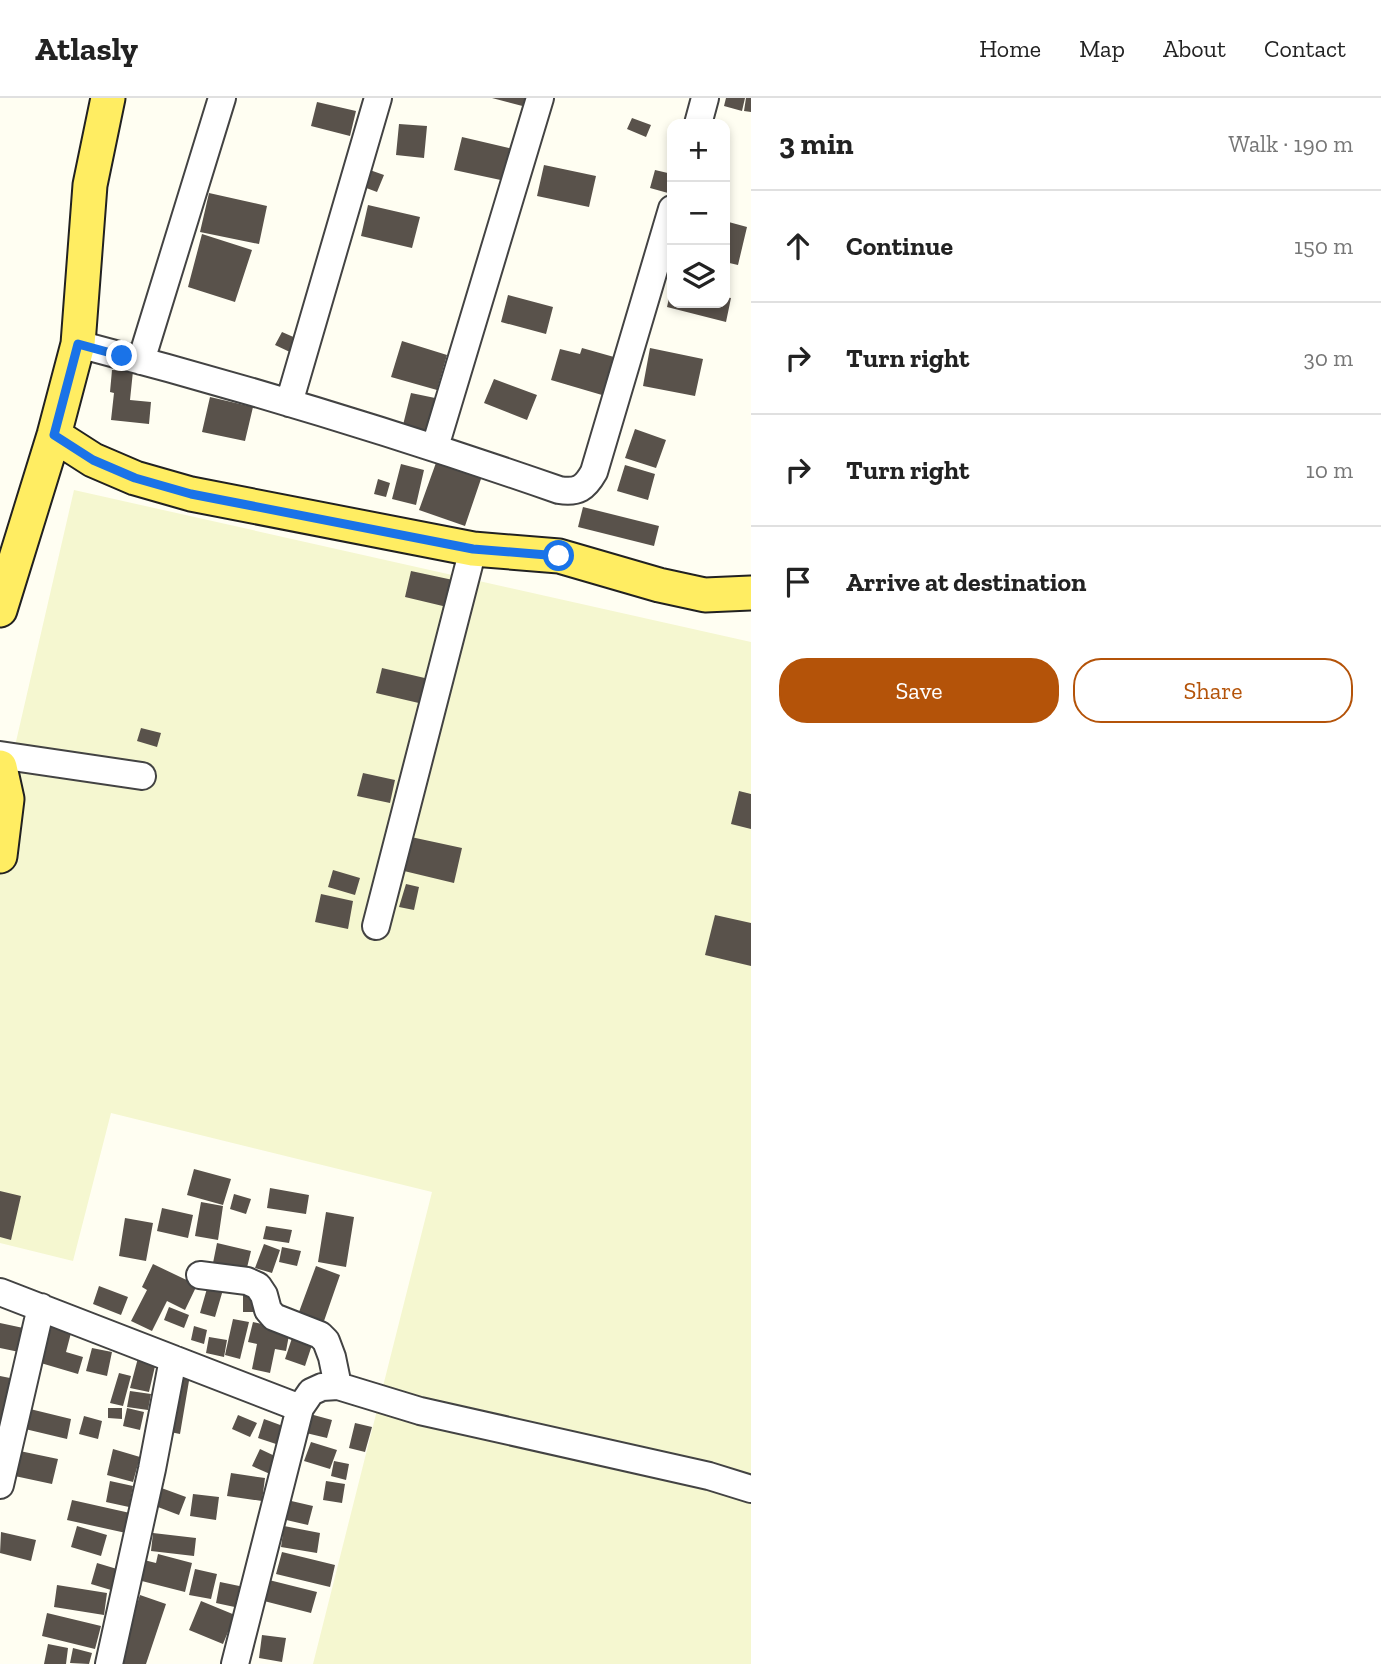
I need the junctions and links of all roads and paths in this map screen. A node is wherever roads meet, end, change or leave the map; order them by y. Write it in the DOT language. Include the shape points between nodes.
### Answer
graph roads {
  1 [pos="108,98"];
  2 [pos="222,98"];
  3 [pos="378,98"];
  4 [pos="540,98"];
  5 [pos="705,98"];
  6 [pos="699,119"];
  7 [pos="667,226"];
  8 [pos="84,345"];
  9 [pos="131,358"];
  10 [pos="289,402"];
  11 [pos="54,435"];
  12 [pos="435,447"];
  13 [pos="473,549"];
  14 [pos="751,593"];
  15 [pos="0,610"];
  16 [pos="0,755"];
  17 [pos="0,767"];
  18 [pos="142,776"];
  19 [pos="0,856"];
  20 [pos="376,926"];
  21 [pos="200,1275"];
  22 [pos="0,1292"];
  23 [pos="41,1307"];
  24 [pos="173,1359"];
  25 [pos="338,1386"];
  26 [pos="300,1408"];
  27 [pos="0,1485"];
  28 [pos="751,1489"];
  29 [pos="109,1664"];
  30 [pos="235,1664"];
  1 -- 8 [label="main road" via="90,185"];
  2 -- 9 [label="street"];
  3 -- 10 [label="street"];
  4 -- 12 [label="street"];
  5 -- 6 [label="street"];
  7 -- 12 [label="street" via="586,487 573,492 559,490"];
  8 -- 9 [label="street"];
  8 -- 11 [label="main road"];
  9 -- 10 [label="street"];
  10 -- 12 [label="street"];
  11 -- 13 [label="main road" via="93,460 191,494"];
  11 -- 15 [label="main road"];
  13 -- 14 [label="main road" via="559,556 705,595"];
  13 -- 20 [label="street"];
  16 -- 18 [label="street"];
  17 -- 19 [label="main road" via="7,799"];
  21 -- 25 [label="street" via="258,1286 274,1317 326,1346"];
  22 -- 23 [label="street"];
  23 -- 24 [label="street"];
  23 -- 27 [label="street"];
  24 -- 26 [label="street"];
  24 -- 29 [label="street"];
  25 -- 26 [label="street" via="311,1392"];
  25 -- 28 [label="street" via="420,1411"];
  26 -- 30 [label="street"];
}
